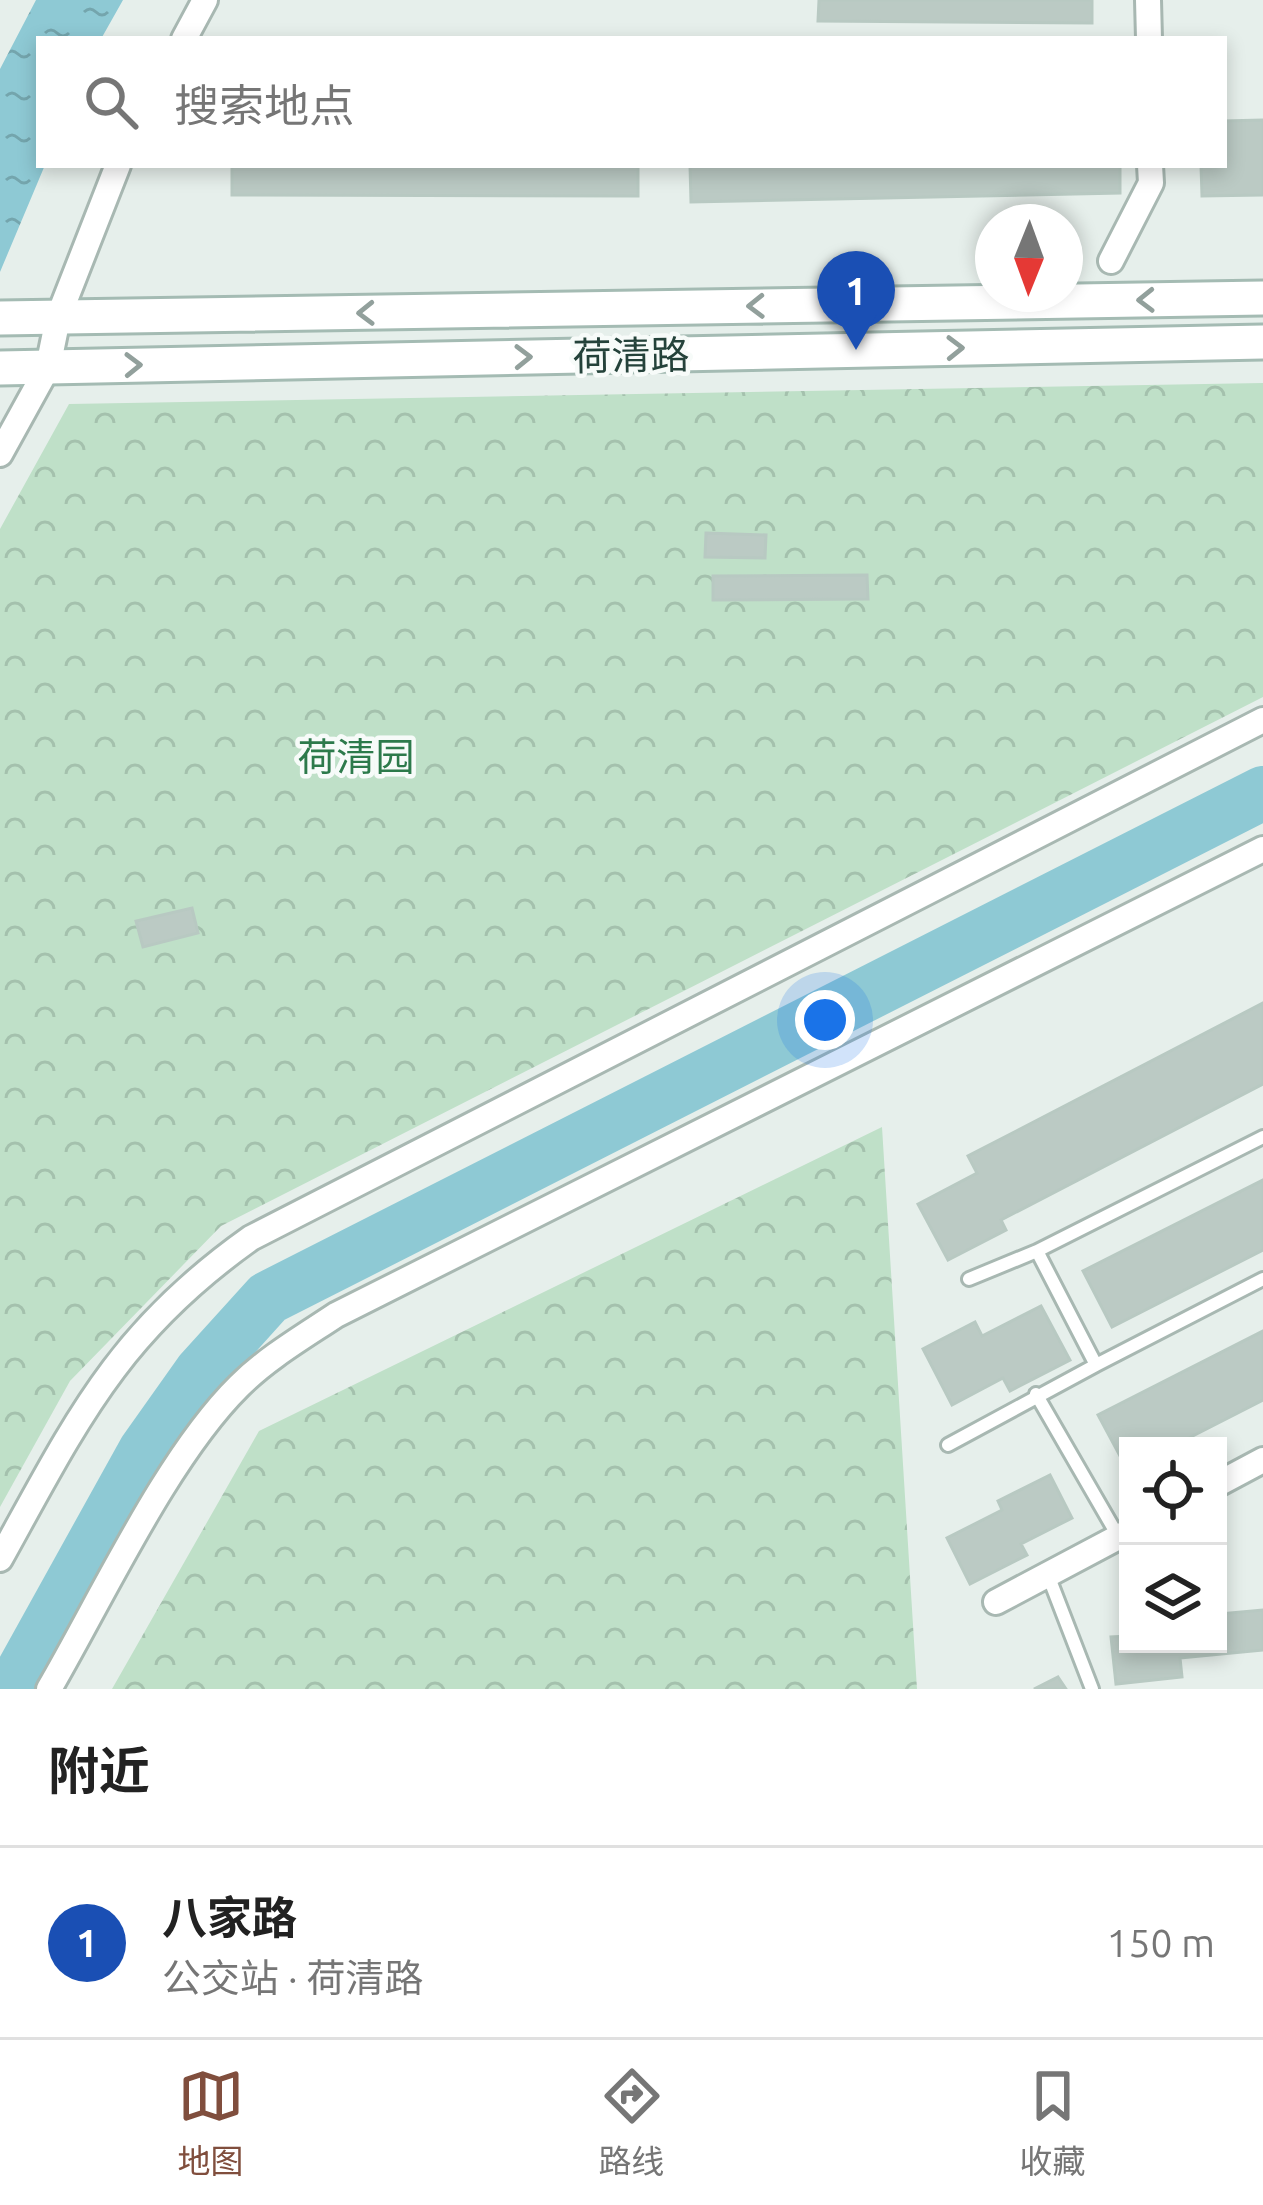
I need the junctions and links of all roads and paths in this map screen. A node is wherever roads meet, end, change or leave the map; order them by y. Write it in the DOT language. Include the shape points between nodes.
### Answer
graph roads {
  1 [pos="205,0"];
  2 [pos="1148,0"];
  3 [pos="186,36"];
  4 [pos="1149,36"];
  5 [pos="117,168"];
  6 [pos="1150,168"];
  7 [pos="1111,261"];
  8 [pos="1263,298"];
  9 [pos="3,318"];
  10 [pos="58,318"];
  11 [pos="1263,342"];
  12 [pos="22,368"];
  13 [pos="0,454"];
  14 [pos="1263,720"];
  15 [pos="1263,849"];
  16 [pos="1263,1137"];
  17 [pos="1037,1251"];
  18 [pos="969,1279"];
  19 [pos="1263,1279"];
  20 [pos="1096,1365"];
  21 [pos="1036,1394"];
  22 [pos="948,1444"];
  23 [pos="1263,1460"];
  24 [pos="1227,1479"];
  25 [pos="1119,1529"];
  26 [pos="1119,1537"];
  27 [pos="0,1559"];
  28 [pos="1048,1575"];
  29 [pos="996,1602"];
  30 [pos="49,1689"];
  31 [pos="1092,1689"];
  1 -- 3 [label="street"];
  2 -- 4 [label="street"];
  5 -- 10 [label="street"];
  6 -- 7 [label="street"];
  8 -- 10 [label="main road, 荷清路, one-way"];
  9 -- 10 [label="main road, 荷清路"];
  10 -- 12 [label="street"];
  12 -- 11 [label="main road, 荷清路, one-way"];
  12 -- 13 [label="street"];
  14 -- 27 [label="street" via="251,1238 121,1352"];
  15 -- 30 [label="street" via="336,1316 283,1350 198,1433"];
  16 -- 17 [label="lane"];
  17 -- 18 [label="lane"];
  17 -- 20 [label="lane"];
  19 -- 20 [label="lane"];
  20 -- 21 [label="lane"];
  21 -- 22 [label="lane"];
  21 -- 25 [label="lane"];
  23 -- 24 [label="street"];
  26 -- 28 [label="street"];
  28 -- 29 [label="street"];
  28 -- 31 [label="lane"];
}
